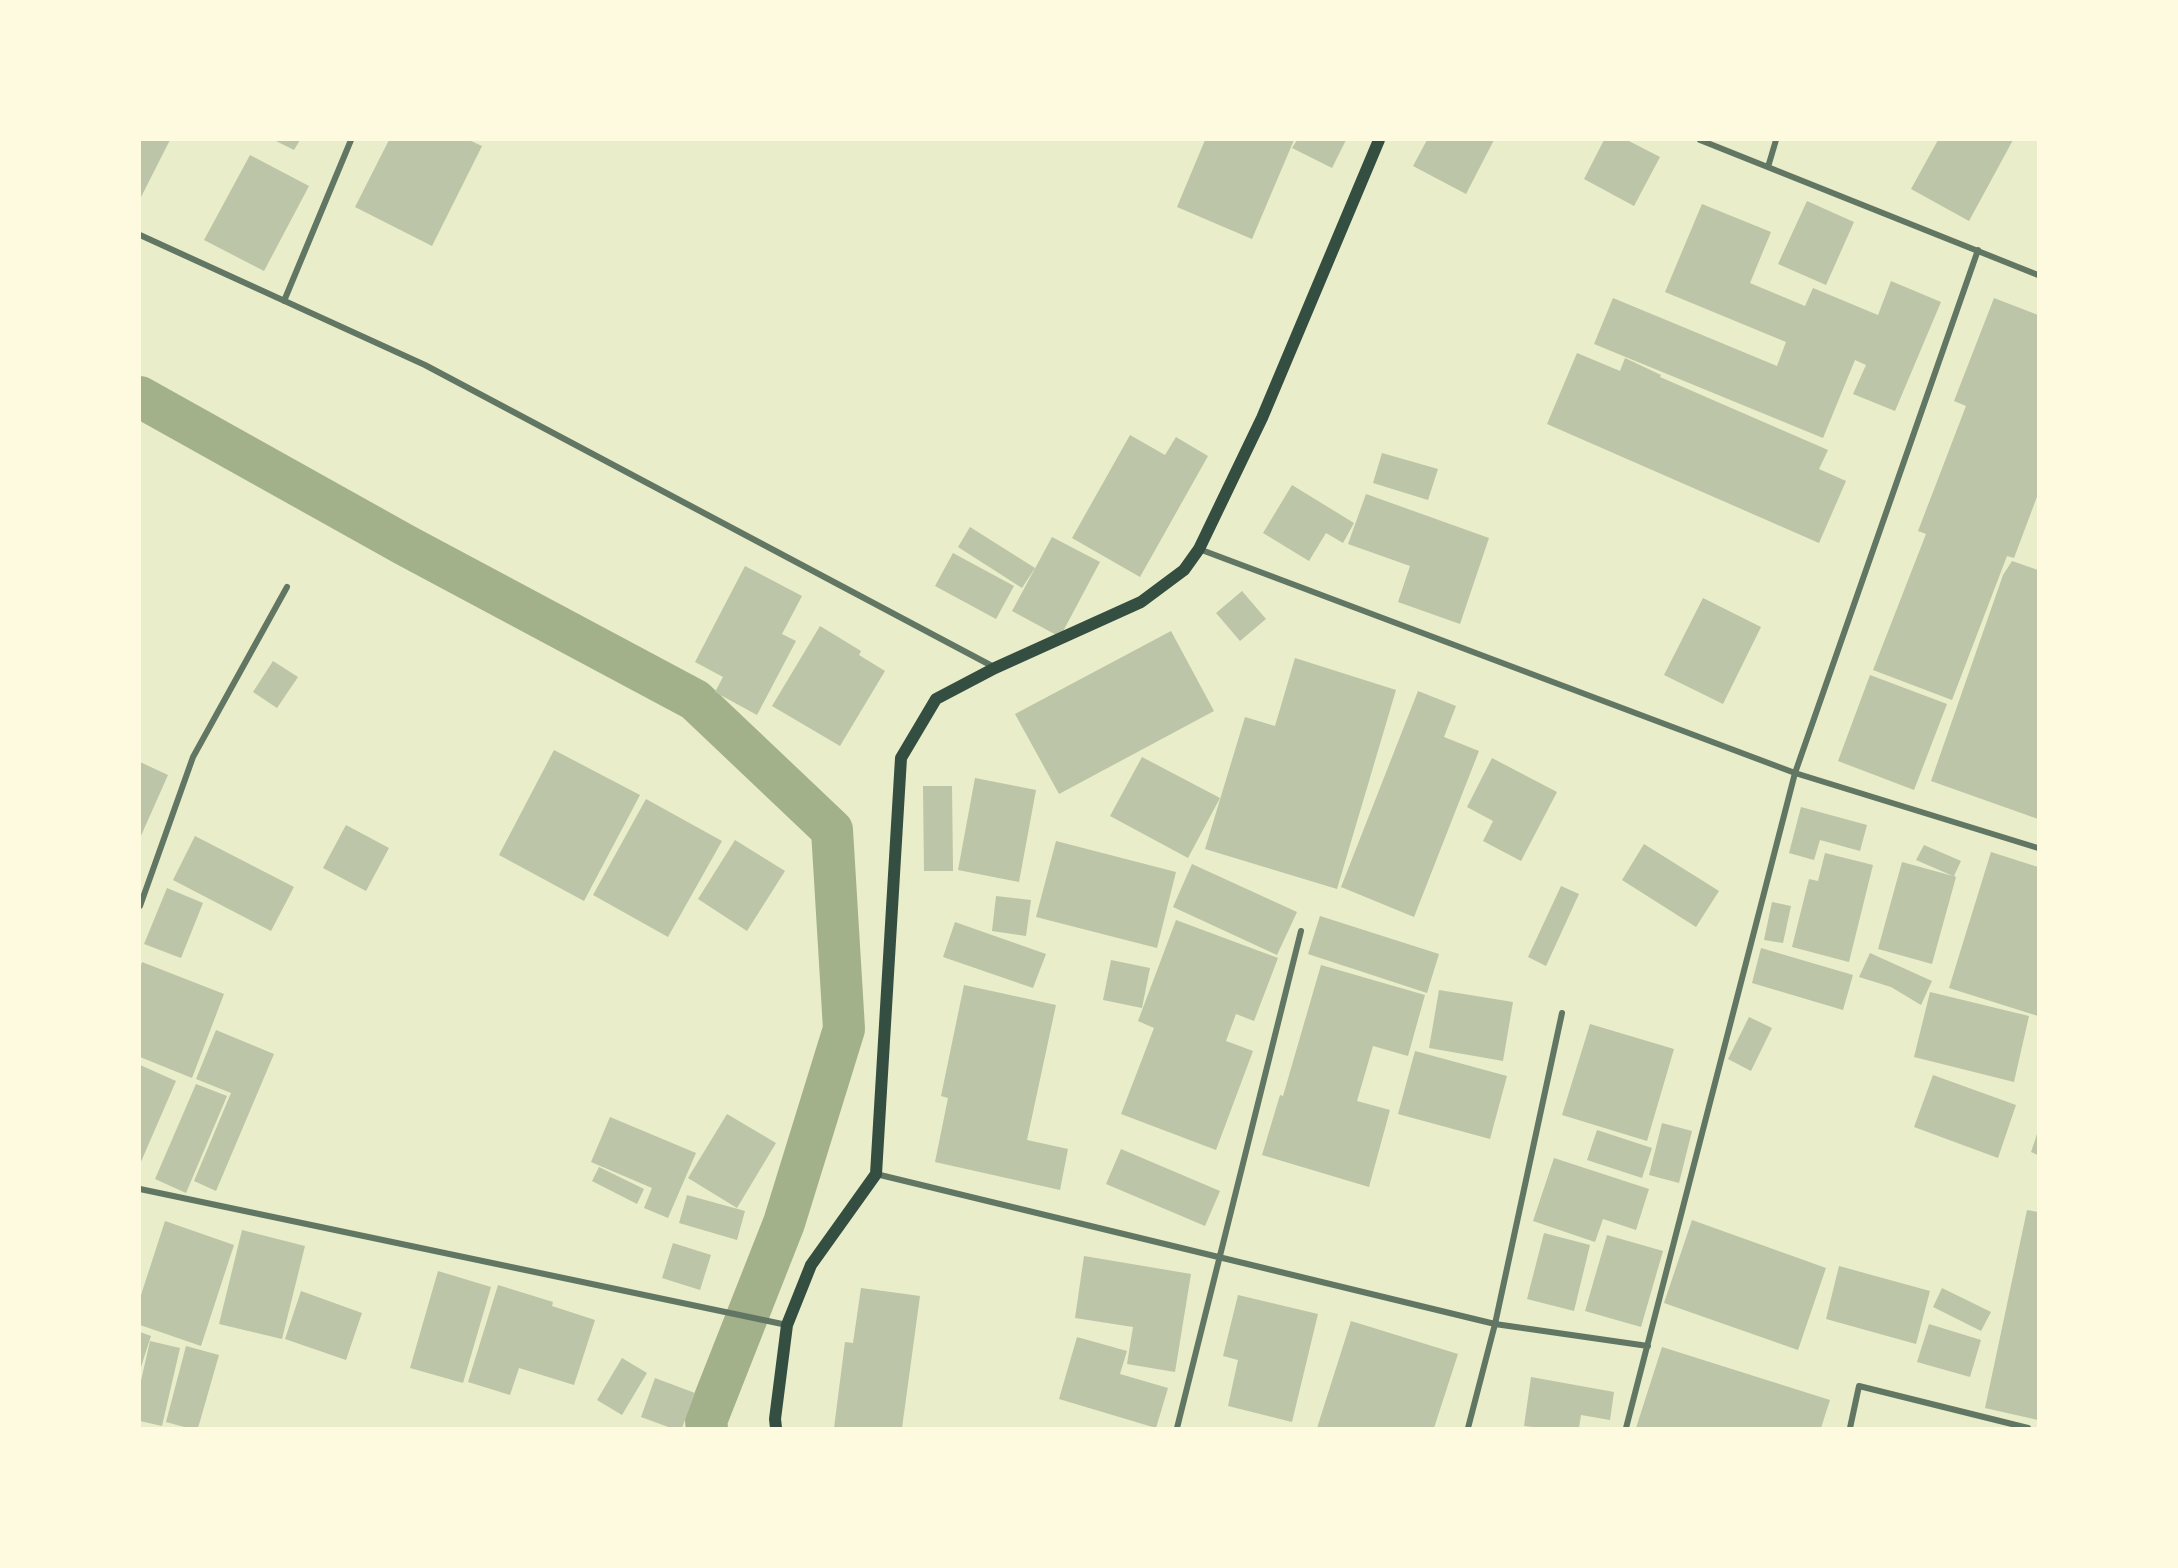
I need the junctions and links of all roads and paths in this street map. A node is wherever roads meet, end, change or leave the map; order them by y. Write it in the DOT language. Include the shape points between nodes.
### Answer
graph roads {
  1 [pos="351,140"];
  2 [pos="1379,140"];
  3 [pos="1700,140"];
  4 [pos="1776,140"];
  5 [pos="1768,167"];
  6 [pos="140,235"];
  7 [pos="1978,249"];
  8 [pos="2038,275"];
  9 [pos="284,301"];
  10 [pos="1199,549"];
  11 [pos="287,587"];
  12 [pos="995,668"];
  13 [pos="1795,773"];
  14 [pos="2038,848"];
  15 [pos="140,906"];
  16 [pos="1301,931"];
  17 [pos="1562,1013"];
  18 [pos="876,1174"];
  19 [pos="140,1189"];
  20 [pos="1219,1257"];
  21 [pos="785,1324"];
  22 [pos="1495,1324"];
  23 [pos="1648,1346"];
  24 [pos="776,1428"];
  25 [pos="1178,1428"];
  26 [pos="1468,1428"];
  27 [pos="1626,1428"];
  28 [pos="1850,1428"];
  29 [pos="2028,1428"];
  1 -- 9 [label="street"];
  2 -- 10 [label="main road" via="1262,418"];
  3 -- 5 [label="street"];
  4 -- 5 [label="street"];
  5 -- 7 [label="street"];
  6 -- 9 [label="street"];
  7 -- 8 [label="street"];
  7 -- 13 [label="street"];
  9 -- 12 [label="street" via="426,365"];
  10 -- 12 [label="main road" via="1184,570 1141,602"];
  10 -- 13 [label="street"];
  11 -- 15 [label="street" via="193,757"];
  12 -- 18 [label="main road" via="936,699 901,758"];
  13 -- 14 [label="street"];
  13 -- 23 [label="street"];
  16 -- 20 [label="street"];
  17 -- 22 [label="street"];
  18 -- 20 [label="street"];
  18 -- 21 [label="main road" via="811,1265"];
  19 -- 21 [label="street"];
  20 -- 22 [label="street"];
  20 -- 25 [label="street"];
  21 -- 24 [label="main road"];
  22 -- 23 [label="street"];
  22 -- 26 [label="street"];
  23 -- 27 [label="street"];
  28 -- 29 [label="street" via="1859,1386"];
}
